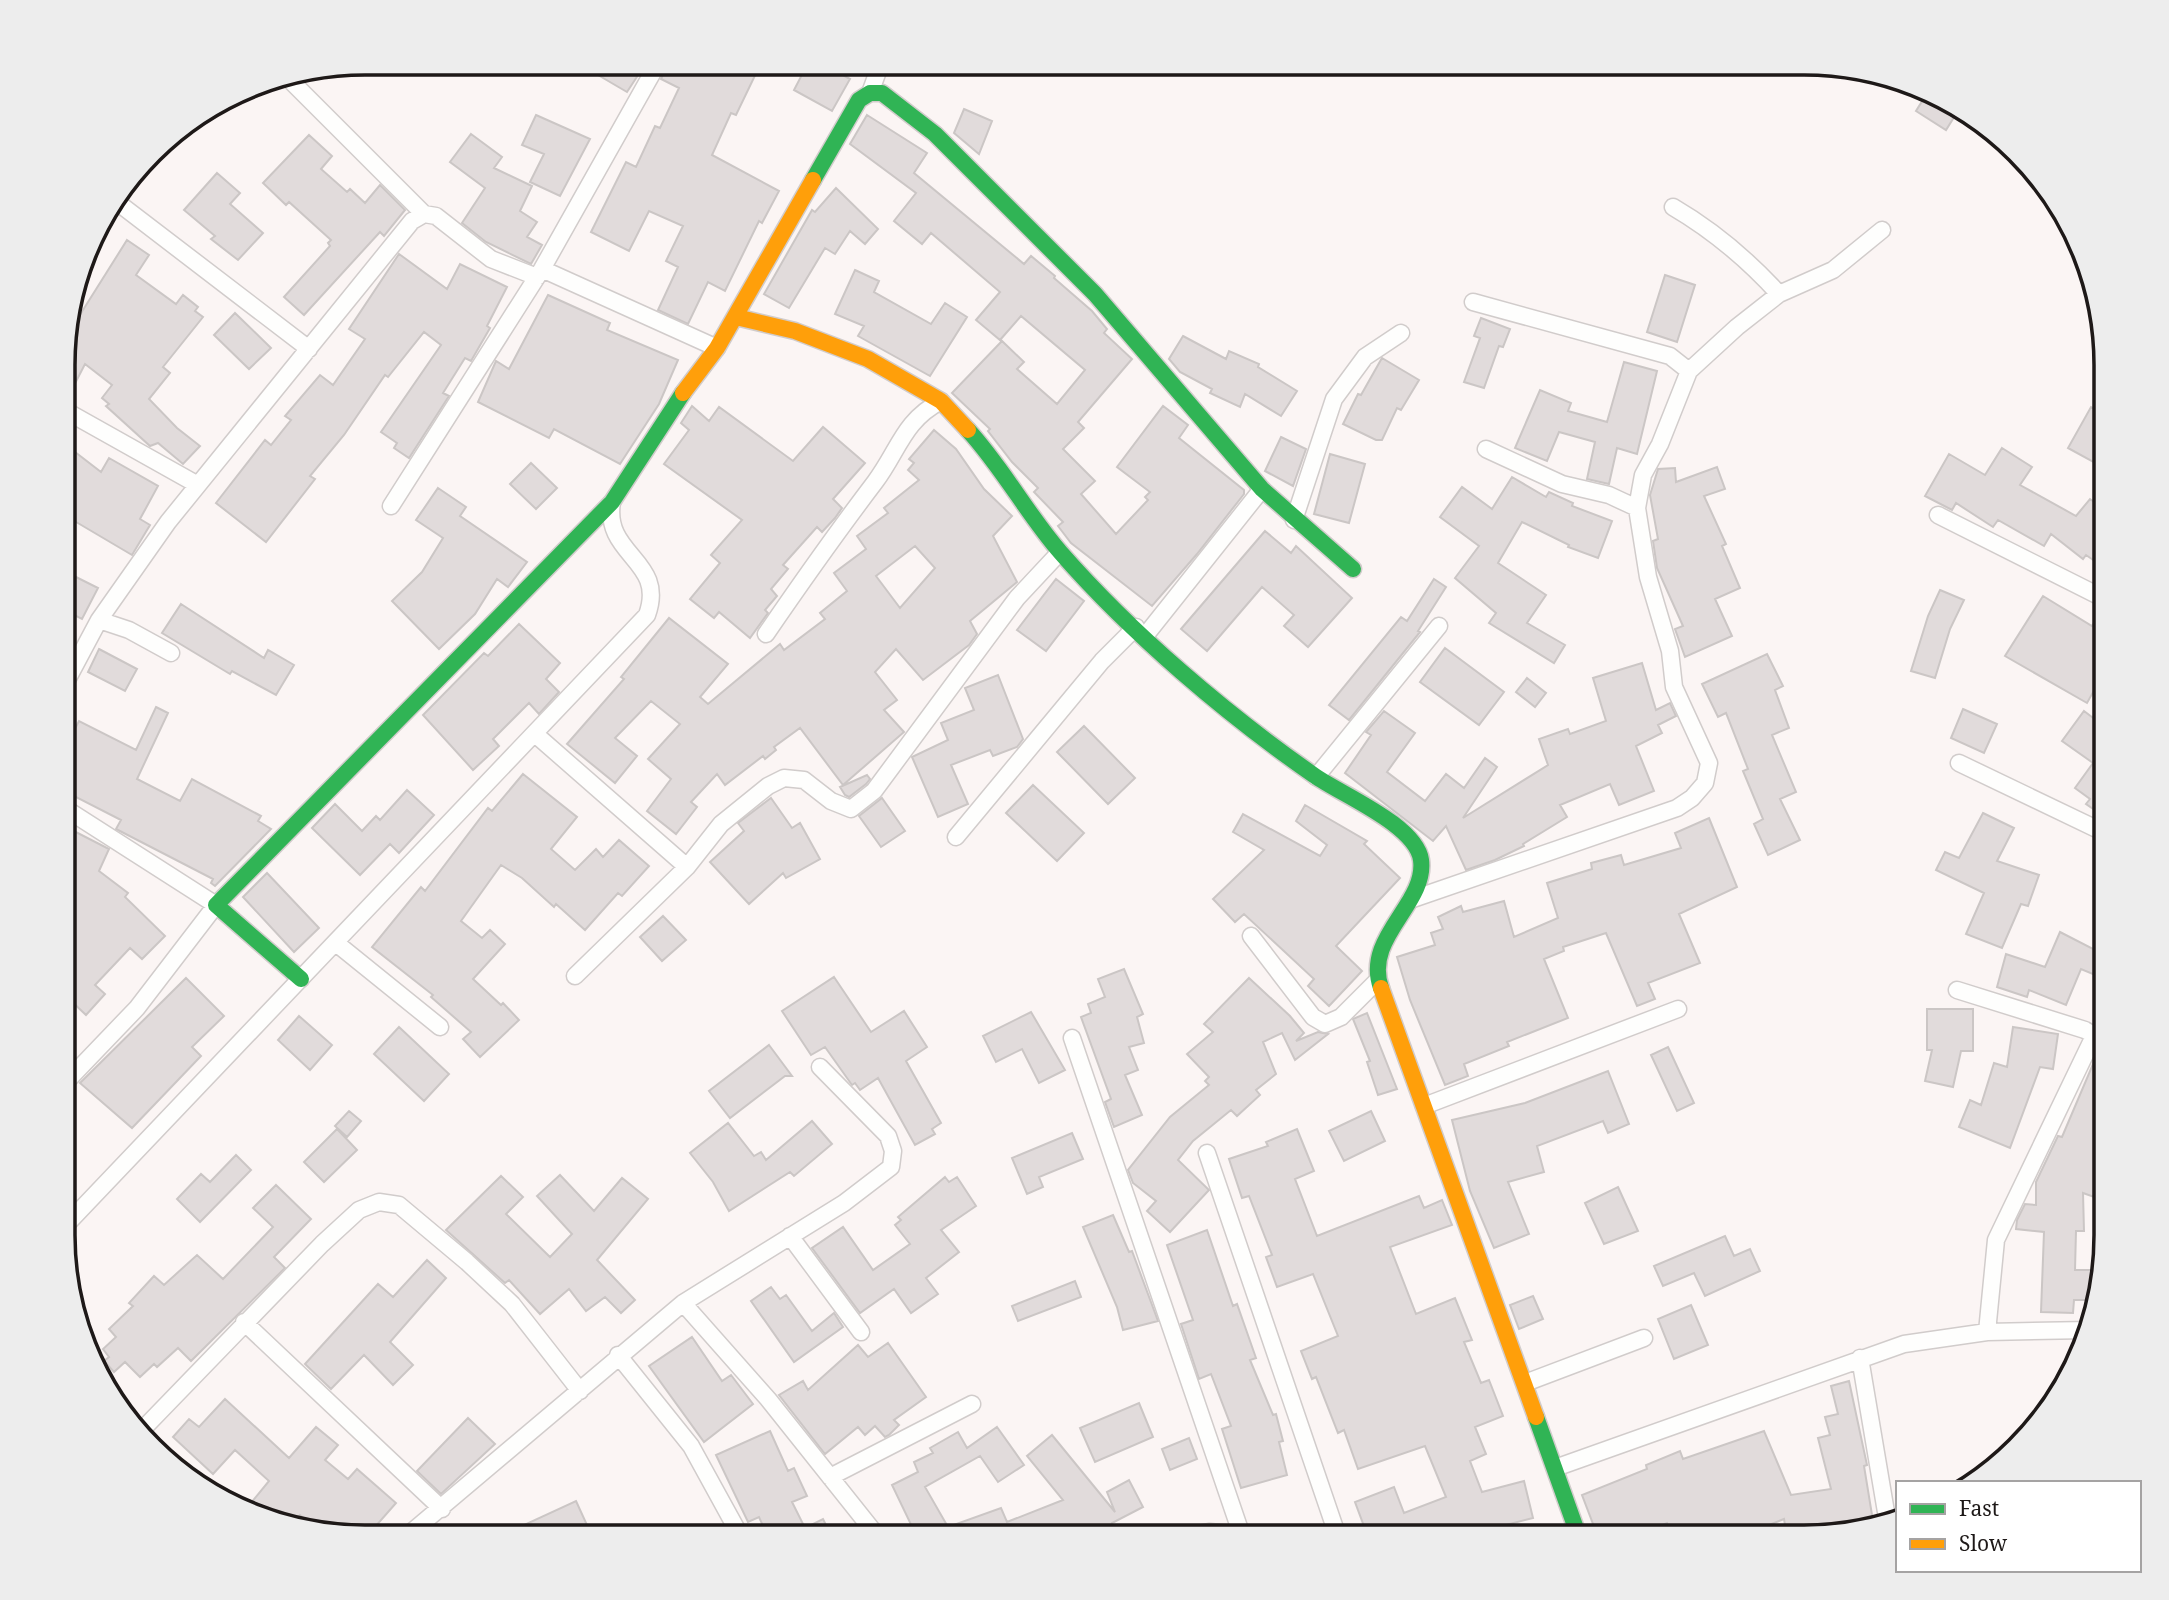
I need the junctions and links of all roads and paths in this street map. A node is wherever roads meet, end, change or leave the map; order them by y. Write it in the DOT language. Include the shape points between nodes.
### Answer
graph roads {
  1 [pos="651,75"];
  2 [pos="877,75"];
  3 [pos="294,84"];
  4 [pos="870,93"];
  5 [pos="123,206"];
  6 [pos="1674,207"];
  7 [pos="424,214"];
  8 [pos="1882,230"];
  9 [pos="539,273"];
  10 [pos="1779,294"];
  11 [pos="1473,302"];
  12 [pos="736,317"];
  13 [pos="1401,332"];
  14 [pos="717,348"];
  15 [pos="309,349"];
  16 [pos="1689,371"];
  17 [pos="941,401"];
  18 [pos="75,416"];
  19 [pos="1486,449"];
  20 [pos="198,485"];
  21 [pos="1262,489"];
  22 [pos="612,502"];
  23 [pos="391,506"];
  24 [pos="1637,508"];
  25 [pos="1938,515"];
  26 [pos="1294,520"];
  27 [pos="1060,552"];
  28 [pos="1353,569"];
  29 [pos="2094,593"];
  30 [pos="99,620"];
  31 [pos="1439,626"];
  32 [pos="1140,632"];
  33 [pos="766,634"];
  34 [pos="171,653"];
  35 [pos="75,665"];
  36 [pos="535,734"];
  37 [pos="1959,763"];
  38 [pos="1316,777"];
  39 [pos="75,815"];
  40 [pos="2094,828"];
  41 [pos="956,837"];
  42 [pos="687,867"];
  43 [pos="1410,900"];
  44 [pos="216,905"];
  45 [pos="1251,936"];
  46 [pos="335,943"];
  47 [pos="575,976"];
  48 [pos="301,979"];
  49 [pos="1378,981"];
  50 [pos="1957,990"];
  51 [pos="1678,1009"];
  52 [pos="439,1027"];
  53 [pos="2094,1035"];
  54 [pos="1072,1038"];
  55 [pos="2094,1051"];
  56 [pos="820,1067"];
  57 [pos="75,1073"];
  58 [pos="1424,1106"];
  59 [pos="1207,1153"];
  60 [pos="75,1216"];
  61 [pos="790,1236"];
  62 [pos="683,1303"];
  63 [pos="244,1322"];
  64 [pos="2077,1330"];
  65 [pos="861,1332"];
  66 [pos="1987,1332"];
  67 [pos="1644,1338"];
  68 [pos="618,1355"];
  69 [pos="1860,1359"];
  70 [pos="1525,1383"];
  71 [pos="580,1391"];
  72 [pos="972,1404"];
  73 [pos="146,1425"];
  74 [pos="1555,1468"];
  75 [pos="830,1477"];
  76 [pos="442,1509"];
  77 [pos="1886,1513"];
  78 [pos="421,1525"];
  79 [pos="735,1525"];
  80 [pos="868,1525"];
  81 [pos="1238,1525"];
  82 [pos="1334,1525"];
  83 [pos="1575,1525"];
  1 -- 9 [label="street"];
  2 -- 4 [label="street"];
  3 -- 7 [label="street"];
  4 -- 12 [label="street" via="859,100 839,133"];
  4 -- 21 [label="street" via="882,93 935,134 1085,284"];
  5 -- 15 [label="street"];
  6 -- 10 [label="street" via="1730,246"];
  7 -- 9 [label="street" via="436,216 491,259"];
  7 -- 15 [label="street" via="412,221"];
  8 -- 10 [label="street" via="1833,270"];
  9 -- 14 [label="street"];
  9 -- 23 [label="street"];
  10 -- 16 [label="street"];
  11 -- 16 [label="street" via="1670,356"];
  12 -- 14 [label="street"];
  12 -- 17 [label="street" via="795,331 867,359"];
  13 -- 26 [label="street" via="1365,357 1335,399"];
  14 -- 22 [label="street"];
  15 -- 20 [label="street"];
  16 -- 24 [label="street" via="1643,475"];
  17 -- 27 [label="street" via="988,452"];
  17 -- 33 [label="street" via="920,412 906,430"];
  18 -- 20 [label="street"];
  19 -- 24 [label="street" via="1562,484 1609,495"];
  20 -- 30 [label="street"];
  21 -- 26 [label="street"];
  21 -- 32 [label="street"];
  22 -- 36 [label="street" via="612,526 650,580 654,597 647,615"];
  22 -- 44 [label="street"];
  24 -- 43 [label="street" via="1674,687 1709,763 1705,783 1677,808"];
  25 -- 29 [label="street"];
  26 -- 28 [label="street"];
  27 -- 32 [label="street"];
  27 -- 42 [label="street" via="1017,598 874,791 852,809 831,801 804,780 784,778 721,824"];
  30 -- 34 [label="street"];
  30 -- 35 [label="street"];
  31 -- 38 [label="street"];
  32 -- 38 [label="street" via="1167,660"];
  32 -- 41 [label="street" via="1102,661"];
  36 -- 42 [label="street"];
  36 -- 46 [label="street"];
  37 -- 40 [label="street"];
  38 -- 43 [label="street" via="1377,813 1417,849 1421,860"];
  39 -- 44 [label="street"];
  42 -- 47 [label="street"];
  43 -- 49 [label="street" via="1382,946"];
  44 -- 48 [label="street"];
  44 -- 57 [label="street" via="137,1008"];
  45 -- 49 [label="street" via="1313,1017 1325,1024 1341,1017"];
  46 -- 48 [label="street"];
  46 -- 52 [label="street"];
  48 -- 60 [label="street"];
  49 -- 58 [label="street"];
  50 -- 53 [label="street"];
  51 -- 58 [label="street"];
  54 -- 81 [label="street"];
  55 -- 66 [label="street" via="1996,1240"];
  56 -- 61 [label="street" via="888,1136 893,1151 891,1167"];
  58 -- 70 [label="street"];
  59 -- 82 [label="street"];
  61 -- 62 [label="street"];
  61 -- 65 [label="street"];
  62 -- 68 [label="street"];
  62 -- 75 [label="street"];
  63 -- 71 [label="street" via="359,1210 379,1202 398,1205 512,1304"];
  63 -- 73 [label="street"];
  63 -- 76 [label="street"];
  64 -- 66 [label="street"];
  66 -- 69 [label="street" via="1904,1344"];
  67 -- 70 [label="street"];
  68 -- 71 [label="street"];
  68 -- 79 [label="street" via="691,1446"];
  69 -- 74 [label="street"];
  69 -- 77 [label="street"];
  70 -- 74 [label="street"];
  71 -- 76 [label="street"];
  72 -- 75 [label="street"];
  74 -- 83 [label="street"];
  75 -- 80 [label="street"];
  76 -- 78 [label="street"];
}
